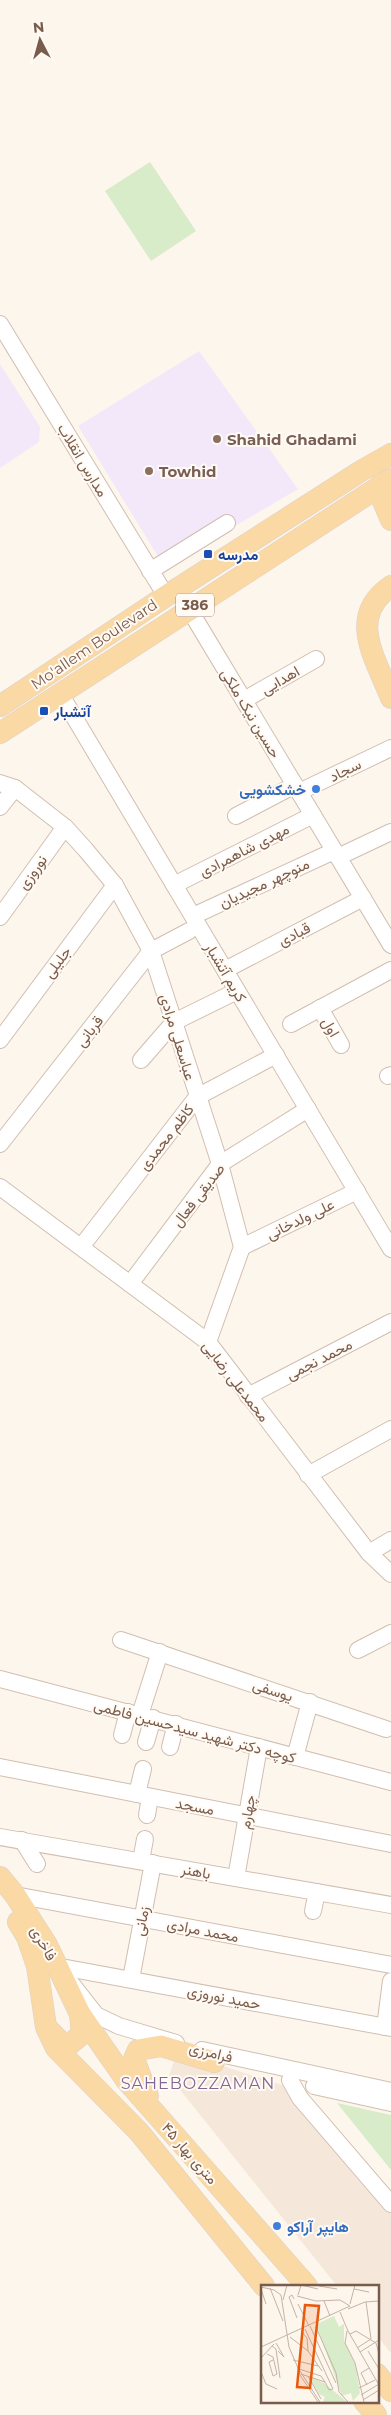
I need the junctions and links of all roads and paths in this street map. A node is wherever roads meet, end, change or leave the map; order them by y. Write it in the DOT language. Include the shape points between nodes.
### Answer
graph roads {
  1 [pos="0,324"];
  2 [pos="391,454"];
  3 [pos="387,481"];
  4 [pos="391,520"];
  5 [pos="227,523"];
  6 [pos="150,571"];
  7 [pos="391,586"];
  8 [pos="166,596"];
  9 [pos="189,609"];
  10 [pos="368,613"];
  11 [pos="316,659"];
  12 [pos="391,659"];
  13 [pos="61,694"];
  14 [pos="391,698"];
  15 [pos="244,700"];
  16 [pos="0,706"];
  17 [pos="0,733"];
  18 [pos="391,748"];
  19 [pos="8,785"];
  20 [pos="297,789"];
  21 [pos="0,807"];
  22 [pos="313,815"];
  23 [pos="236,816"];
  24 [pos="65,827"];
  25 [pos="391,832"];
  26 [pos="336,854"];
  27 [pos="115,885"];
  28 [pos="174,885"];
  29 [pos="363,898"];
  30 [pos="0,917"];
  31 [pos="384,920"];
  32 [pos="191,923"];
  33 [pos="391,945"];
  34 [pos="151,951"];
  35 [pos="225,970"];
  36 [pos="391,970"];
  37 [pos="237,991"];
  38 [pos="320,1008"];
  39 [pos="174,1022"];
  40 [pos="291,1024"];
  41 [pos="0,1040"];
  42 [pos="341,1045"];
  43 [pos="276,1055"];
  44 [pos="141,1060"];
  45 [pos="197,1097"];
  46 [pos="308,1109"];
  47 [pos="0,1144"];
  48 [pos="220,1164"];
  49 [pos="0,1187"];
  50 [pos="357,1192"];
  51 [pos="81,1247"];
  52 [pos="242,1247"];
  53 [pos="391,1249"];
  54 [pos="130,1284"];
  55 [pos="391,1322"];
  56 [pos="208,1342"];
  57 [pos="248,1396"];
  58 [pos="391,1428"];
  59 [pos="308,1475"];
  60 [pos="391,1540"];
  61 [pos="369,1552"];
  62 [pos="391,1574"];
  63 [pos="391,1634"];
  64 [pos="121,1640"];
  65 [pos="358,1650"];
  66 [pos="160,1652"];
  67 [pos="0,1679"];
  68 [pos="310,1702"];
  69 [pos="140,1715"];
  70 [pos="176,1724"];
  71 [pos="386,1729"];
  72 [pos="122,1734"];
  73 [pos="146,1742"];
  74 [pos="170,1747"];
  75 [pos="259,1747"];
  76 [pos="295,1758"];
  77 [pos="0,1768"];
  78 [pos="142,1769"];
  79 [pos="391,1782"];
  80 [pos="144,1796"];
  81 [pos="147,1815"];
  82 [pos="246,1816"];
  83 [pos="0,1837"];
  84 [pos="145,1839"];
  85 [pos="22,1840"];
  86 [pos="391,1844"];
  87 [pos="147,1862"];
  88 [pos="37,1864"];
  89 [pos="0,1877"];
  90 [pos="236,1878"];
  91 [pos="7,1892"];
  92 [pos="317,1892"];
  93 [pos="391,1905"];
  94 [pos="313,1911"];
  95 [pos="142,1919"];
  96 [pos="391,1965"];
  97 [pos="56,1966"];
  98 [pos="131,1979"];
  99 [pos="391,1981"];
  100 [pos="80,2014"];
  101 [pos="46,2027"];
  102 [pos="388,2028"];
  103 [pos="214,2062"];
  104 [pos="290,2080"];
  105 [pos="391,2091"];
  106 [pos="391,2103"];
  107 [pos="158,2116"];
  108 [pos="391,2204"];
  109 [pos="263,2285"];
  110 [pos="306,2285"];
  111 [pos="378,2375"];
  112 [pos="391,2391"];
  113 [pos="365,2402"];
  114 [pos="376,2415"];
  1 -- 6 [label="street, مدارس انقلاب"];
  2 -- 8 [label="main road, Mo'allem Boulevard / 386"];
  3 -- 4 [label="main road" via="382,499"];
  3 -- 9 [label="main road, Mo'allem Boulevard / 386"];
  5 -- 6 [label="street"];
  6 -- 8 [label="street, مدارس انقلاب"];
  7 -- 10 [label="main road" via="375,600"];
  8 -- 16 [label="main road, Mo'allem Boulevard / 386"];
  9 -- 13 [label="main road, Mo'allem Boulevard / 386"];
  9 -- 15 [label="street, حسین نیک ملکی"];
  10 -- 12 [label="main road"];
  10 -- 14 [label="main road" via="366,633"];
  11 -- 15 [label="street, اهدایی"];
  13 -- 17 [label="main road, Mo'allem Boulevard / 386"];
  13 -- 28 [label="street, کریم آتشبار"];
  15 -- 20 [label="street, حسین نیک ملکی"];
  18 -- 20 [label="street, سجاد"];
  19 -- 21 [label="street"];
  19 -- 24 [label="street, عباسعلی مرادی"];
  20 -- 22 [label="street, حسین نیک ملکی"];
  20 -- 23 [label="street, سجاد"];
  22 -- 26 [label="street, حسین نیک ملکی"];
  22 -- 28 [label="street, مهدی شاهمرادی"];
  24 -- 27 [label="street, عباسعلی مرادی"];
  24 -- 30 [label="street, نوروزی"];
  25 -- 26 [label="street, منوچهر مجیدیان"];
  26 -- 29 [label="street, حسین نیک ملکی"];
  26 -- 32 [label="street, منوچهر مجیدیان"];
  27 -- 34 [label="street, عباسعلی مرادی"];
  27 -- 41 [label="street, جلیلی"];
  28 -- 32 [label="street, کریم آتشبار"];
  29 -- 31 [label="street, حسین نیک ملکی"];
  29 -- 35 [label="street, قبادی"];
  31 -- 33 [label="street, حسین نیک ملکی"];
  32 -- 34 [label="street, قربانی"];
  32 -- 35 [label="street, کریم آتشبار"];
  34 -- 39 [label="street, عباسعلی مرادی"];
  34 -- 47 [label="street, قربانی"];
  35 -- 37 [label="street, کریم آتشبار"];
  36 -- 38 [label="street"];
  37 -- 39 [label="street"];
  37 -- 43 [label="street, کریم آتشبار"];
  38 -- 40 [label="street"];
  38 -- 42 [label="street, اول"];
  39 -- 44 [label="street"];
  39 -- 45 [label="street, عباسعلی مرادی"];
  43 -- 45 [label="street, کاظم محمدی"];
  43 -- 46 [label="street, کریم آتشبار"];
  45 -- 48 [label="street, عباسعلی مرادی"];
  45 -- 51 [label="street, کاظم محمدی"];
  46 -- 48 [label="street, صدیقی فعال"];
  46 -- 50 [label="street, کریم آتشبار"];
  48 -- 52 [label="street, عباسعلی مرادی"];
  48 -- 54 [label="street, صدیقی فعال"];
  49 -- 51 [label="street, محمدعلی رضایی"];
  50 -- 52 [label="street, علی ولدخانی"];
  50 -- 53 [label="street, کریم آتشبار"];
  51 -- 54 [label="street, محمدعلی رضایی"];
  52 -- 56 [label="street"];
  54 -- 56 [label="street, محمدعلی رضایی"];
  55 -- 57 [label="street, محمد نجمی"];
  56 -- 57 [label="street, محمدعلی رضایی"];
  57 -- 59 [label="street, محمدعلی رضایی"];
  58 -- 59 [label="street"];
  59 -- 61 [label="street, محمدعلی رضایی"];
  60 -- 61 [label="street"];
  61 -- 62 [label="street, محمدعلی رضایی"];
  63 -- 65 [label="street"];
  64 -- 66 [label="street, یوسفی"];
  66 -- 68 [label="street, یوسفی"];
  66 -- 69 [label="street"];
  67 -- 69 [label="street, کوچه دکتر شهید سیدحسین فاطمی"];
  68 -- 71 [label="street, یوسفی"];
  68 -- 76 [label="street"];
  69 -- 70 [label="street, کوچه دکتر شهید سیدحسین فاطمی"];
  69 -- 72 [label="street"];
  69 -- 73 [label="street"];
  70 -- 74 [label="street"];
  70 -- 75 [label="street, کوچه دکتر شهید سیدحسین فاطمی"];
  75 -- 76 [label="street, کوچه دکتر شهید سیدحسین فاطمی"];
  75 -- 82 [label="street, چهارم"];
  76 -- 79 [label="street, کوچه دکتر شهید سیدحسین فاطمی"];
  77 -- 80 [label="street, مسجد" via="113,1797"];
  78 -- 80 [label="street"];
  80 -- 81 [label="street"];
  80 -- 82 [label="street, مسجد"];
  82 -- 86 [label="street, مسجد"];
  82 -- 90 [label="street, چهارم"];
  83 -- 85 [label="street, باهنر"];
  84 -- 87 [label="street, زمانی"];
  85 -- 87 [label="street, باهنر"];
  85 -- 88 [label="street"];
  87 -- 90 [label="street, باهنر"];
  87 -- 95 [label="street, زمانی"];
  89 -- 91 [label="main road, فاخری"];
  90 -- 92 [label="street, باهنر"];
  91 -- 95 [label="street, محمد مرادی"];
  91 -- 97 [label="main road, فاخری" via="47,1945"];
  91 -- 101 [label="main road, فاخری" via="37,1966"];
  92 -- 93 [label="street, باهنر"];
  92 -- 94 [label="street"];
  95 -- 96 [label="street, محمد مرادی"];
  95 -- 98 [label="street, زمانی"];
  97 -- 98 [label="street, حمید نوروزی"];
  97 -- 100 [label="main road, فاخری"];
  97 -- 105 [label="street, فرامرزی" via="96,2015 120,2026 199,2050"];
  98 -- 102 [label="street, حمید نوروزی"];
  99 -- 102 [label="street"];
  100 -- 101 [label="main road" via="82,2034 70,2044 63,2044"];
  100 -- 107 [label="main road, ۴۵ متری بهار" via="126,2080"];
  101 -- 109 [label="main road, ۴۵ متری بهار" via="56,2048 139,2132"];
  103 -- 104 [label="street, فرامرزی"];
  103 -- 107 [label="main road" via="161,2046 138,2050 134,2059 136,2067"];
  104 -- 106 [label="street, فرامرزی"];
  104 -- 108 [label="street" via="300,2098"];
  107 -- 110 [label="main road, ۴۵ متری بهار"];
  111 -- 112 [label="main road"];
  113 -- 114 [label="main road"];
}
